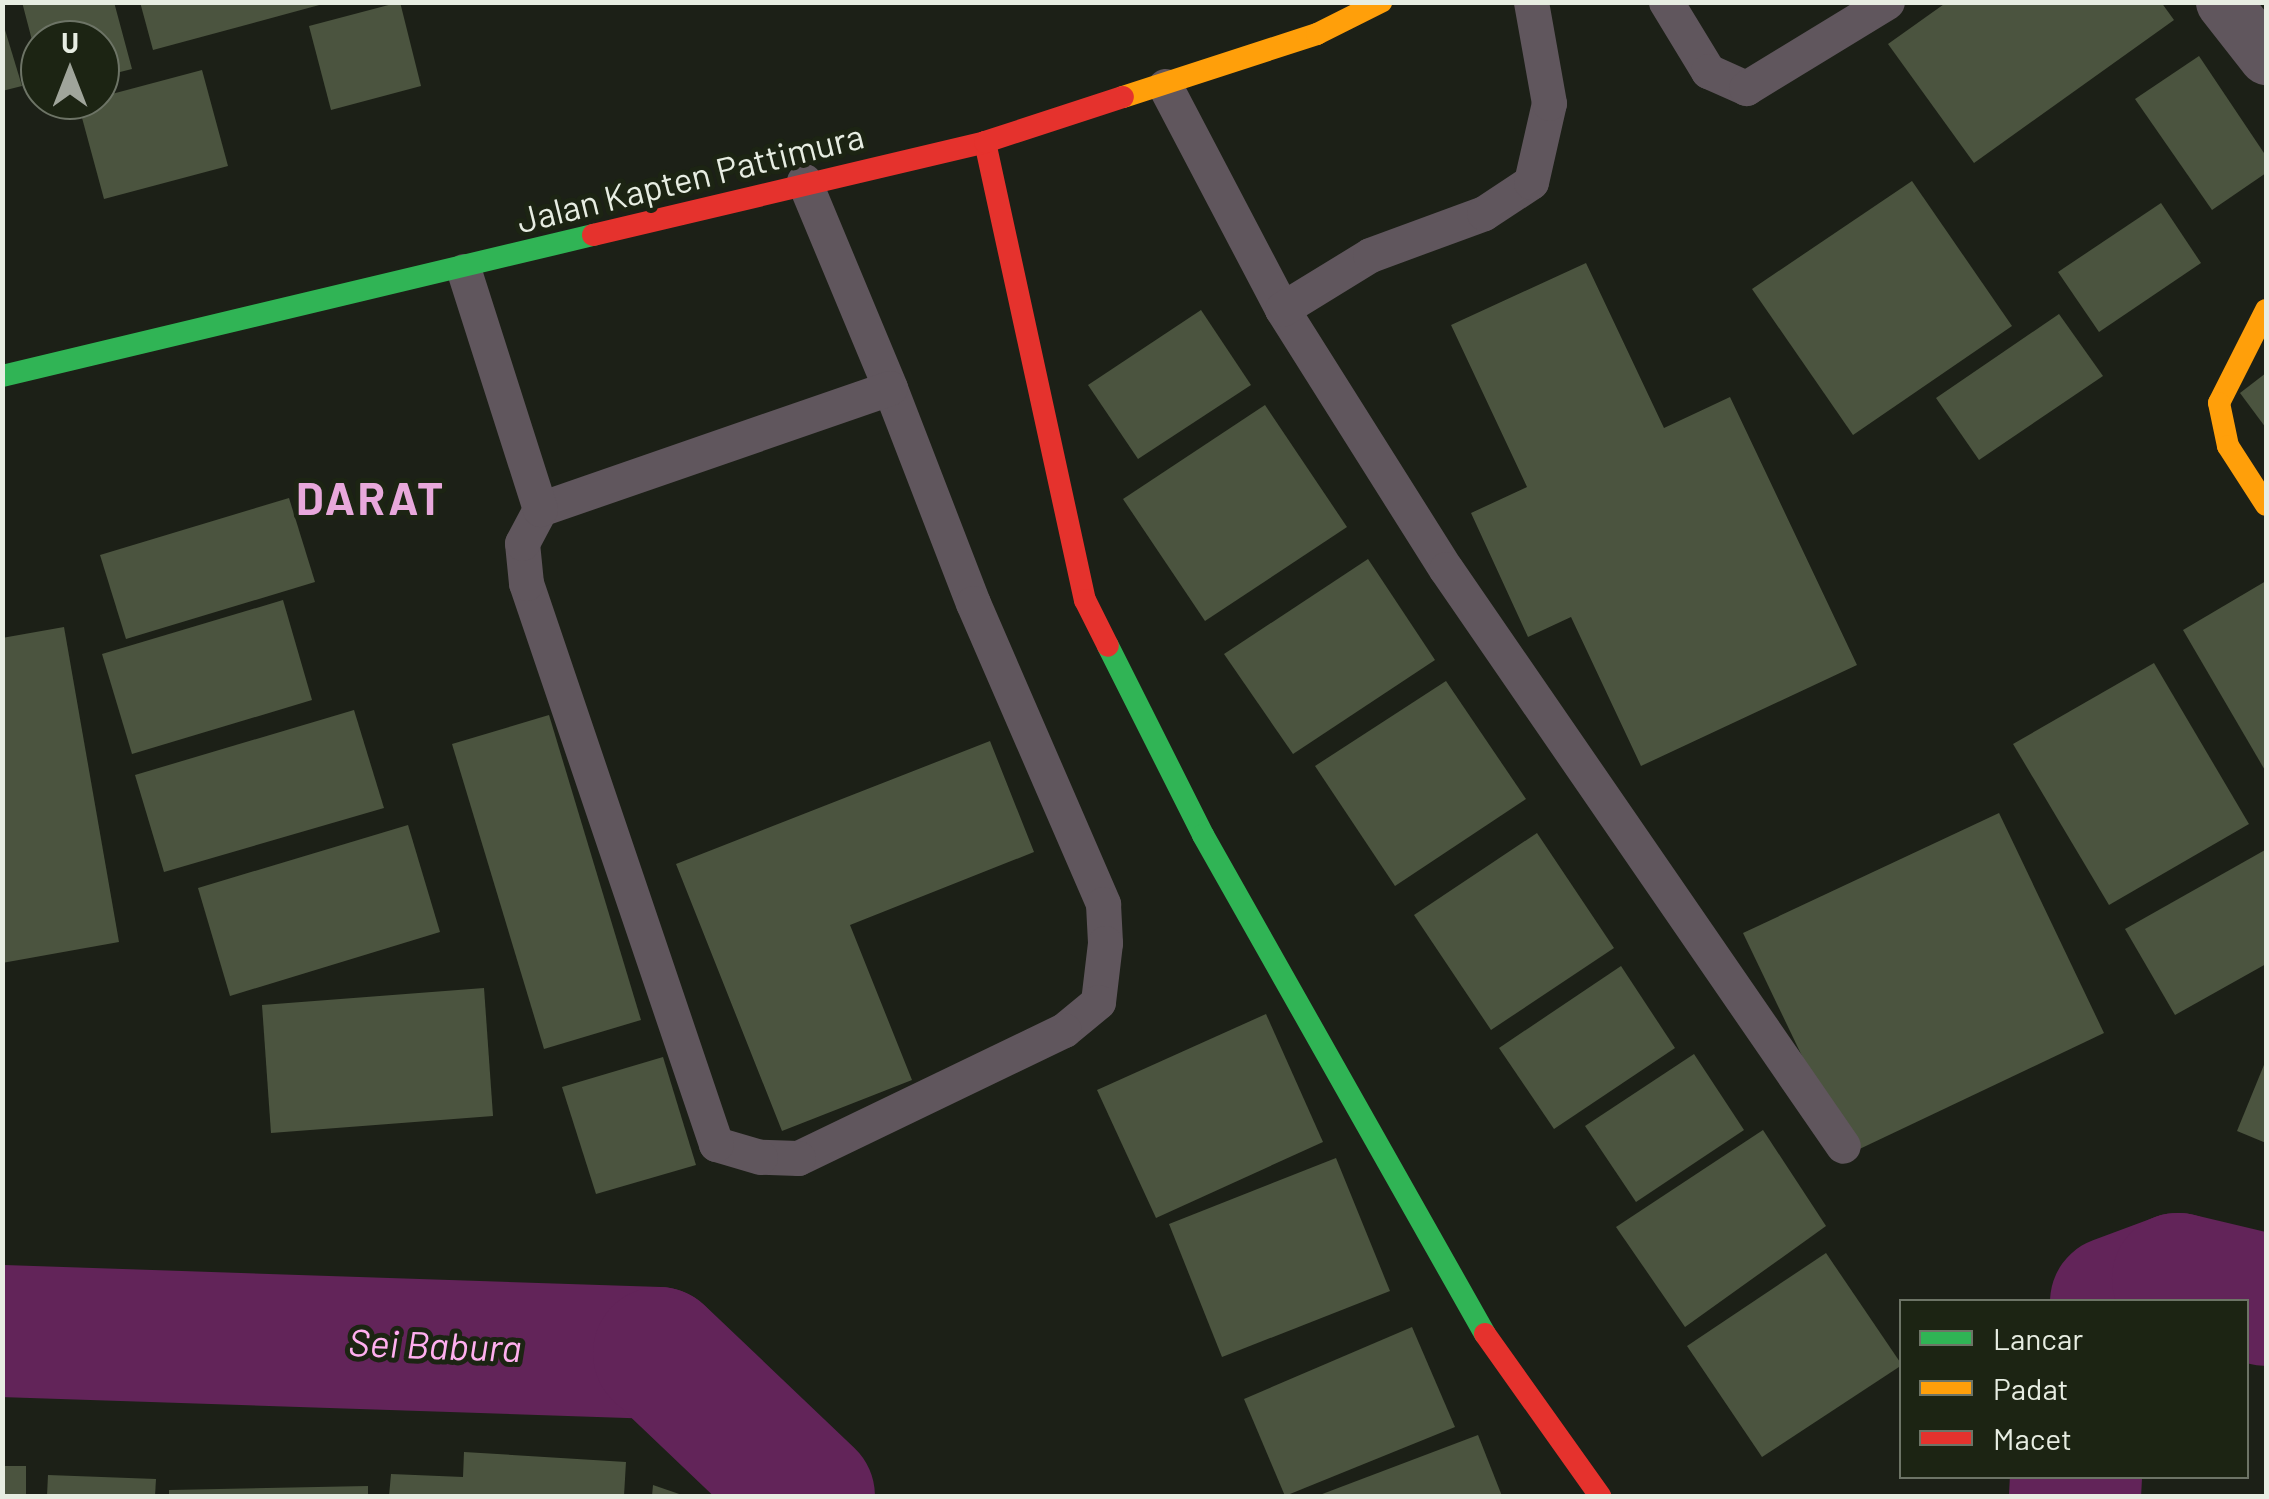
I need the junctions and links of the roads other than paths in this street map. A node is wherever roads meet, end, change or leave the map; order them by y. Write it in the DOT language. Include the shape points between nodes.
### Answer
graph roads {
  1 [pos="1381,2"];
  2 [pos="1531,2"];
  3 [pos="1666,2"];
  4 [pos="1887,2"];
  5 [pos="2223,2"];
  6 [pos="2266,57"];
  7 [pos="1166,86"];
  8 [pos="985,142"];
  9 [pos="804,181"];
  10 [pos="464,271"];
  11 [pos="1282,309"];
  12 [pos="2266,310"];
  13 [pos="2,376"];
  14 [pos="890,388"];
  15 [pos="2266,504"];
  16 [pos="540,509"];
  17 [pos="1843,1146"];
  18 [pos="1600,1496"];
  1 -- 7 [label="street, Jalan Kapten Pattimura"];
  2 -- 11 [label="lane" via="1549,103 1530,182 1484,212 1370,255"];
  3 -- 4 [label="lane" via="1708,71 1746,88"];
  5 -- 6 [label="street"];
  7 -- 8 [label="street, Jalan Kapten Pattimura"];
  7 -- 11 [label="lane"];
  8 -- 9 [label="street, Jalan Kapten Pattimura"];
  8 -- 18 [label="street" via="1084,600 1204,834 1496,1353"];
  9 -- 10 [label="street, Jalan Kapten Pattimura"];
  9 -- 14 [label="lane"];
  10 -- 13 [label="street, Jalan Kapten Pattimura"];
  10 -- 16 [label="lane"];
  11 -- 17 [label="lane" via="1446,569"];
  12 -- 15 [label="street" via="2219,403 2228,446"];
  14 -- 16 [label="lane"];
  14 -- 16 [label="lane" via="1103,904 1103,970 1098,1002 1064,1030 798,1158 716,1144 526,583 522,543"];
}
